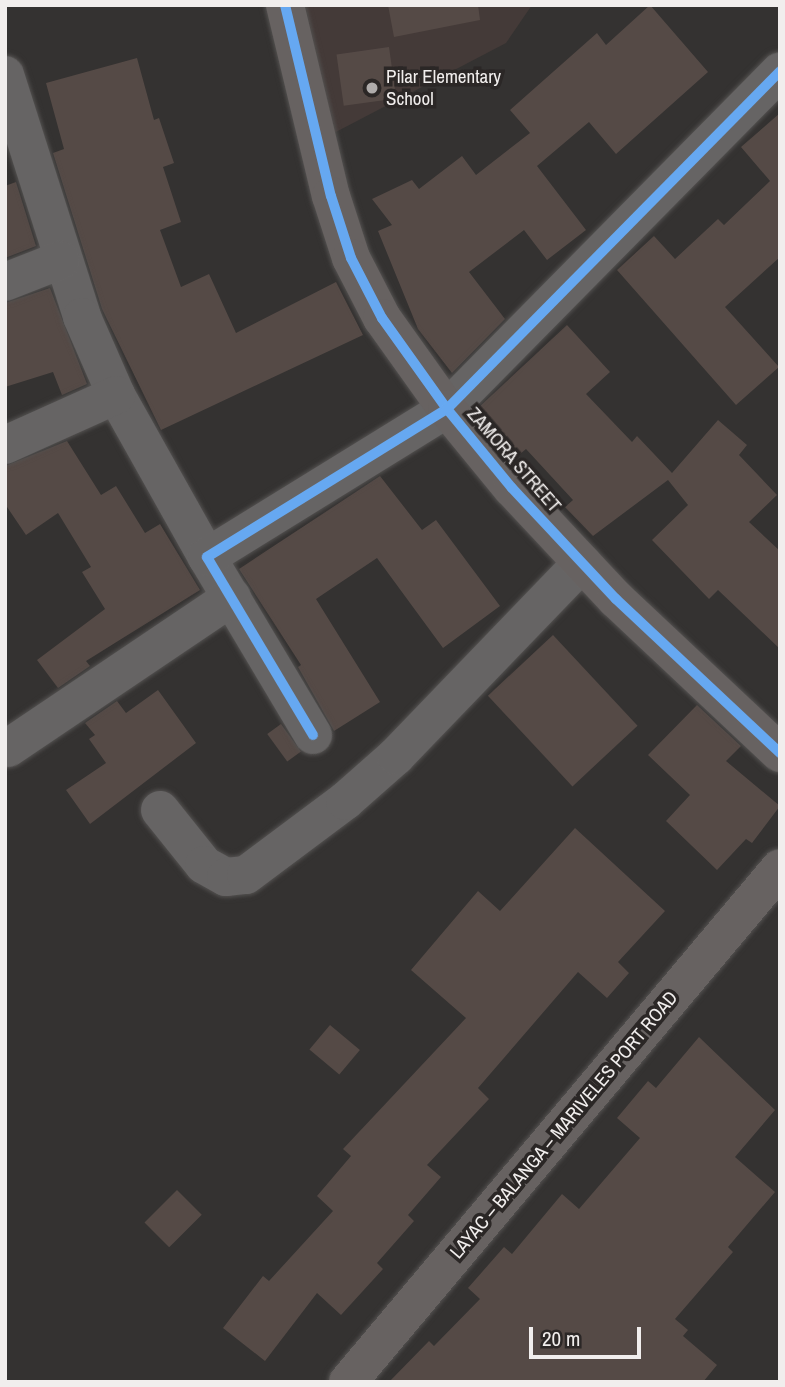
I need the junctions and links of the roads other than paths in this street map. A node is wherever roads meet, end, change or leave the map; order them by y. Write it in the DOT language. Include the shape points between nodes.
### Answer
graph roads {
  1 [pos="285,5"];
  2 [pos="780,71"];
  3 [pos="5,75"];
  4 [pos="61,260"];
  5 [pos="5,282"];
  6 [pos="116,396"];
  7 [pos="447,409"];
  8 [pos="5,445"];
  9 [pos="207,557"];
  10 [pos="582,563"];
  11 [pos="232,597"];
  12 [pos="313,735"];
  13 [pos="8,748"];
  14 [pos="780,753"];
  15 [pos="160,810"];
  16 [pos="780,868"];
  17 [pos="348,1382"];
  1 -- 7 [label="street, ZAMORA STREET" via="331,196 351,258 382,318"];
  2 -- 7 [label="street"];
  3 -- 4 [label="street"];
  4 -- 5 [label="street"];
  4 -- 6 [label="street"];
  6 -- 8 [label="street"];
  6 -- 9 [label="street"];
  7 -- 9 [label="street"];
  7 -- 10 [label="street, ZAMORA STREET"];
  9 -- 11 [label="street"];
  10 -- 14 [label="street, ZAMORA STREET"];
  10 -- 15 [label="street" via="396,756 345,801 246,875 226,877 204,865"];
  11 -- 12 [label="street"];
  11 -- 13 [label="street"];
  16 -- 17 [label="street, LAYAC – BALANGA – MARIVELES PORT ROAD"];
}
